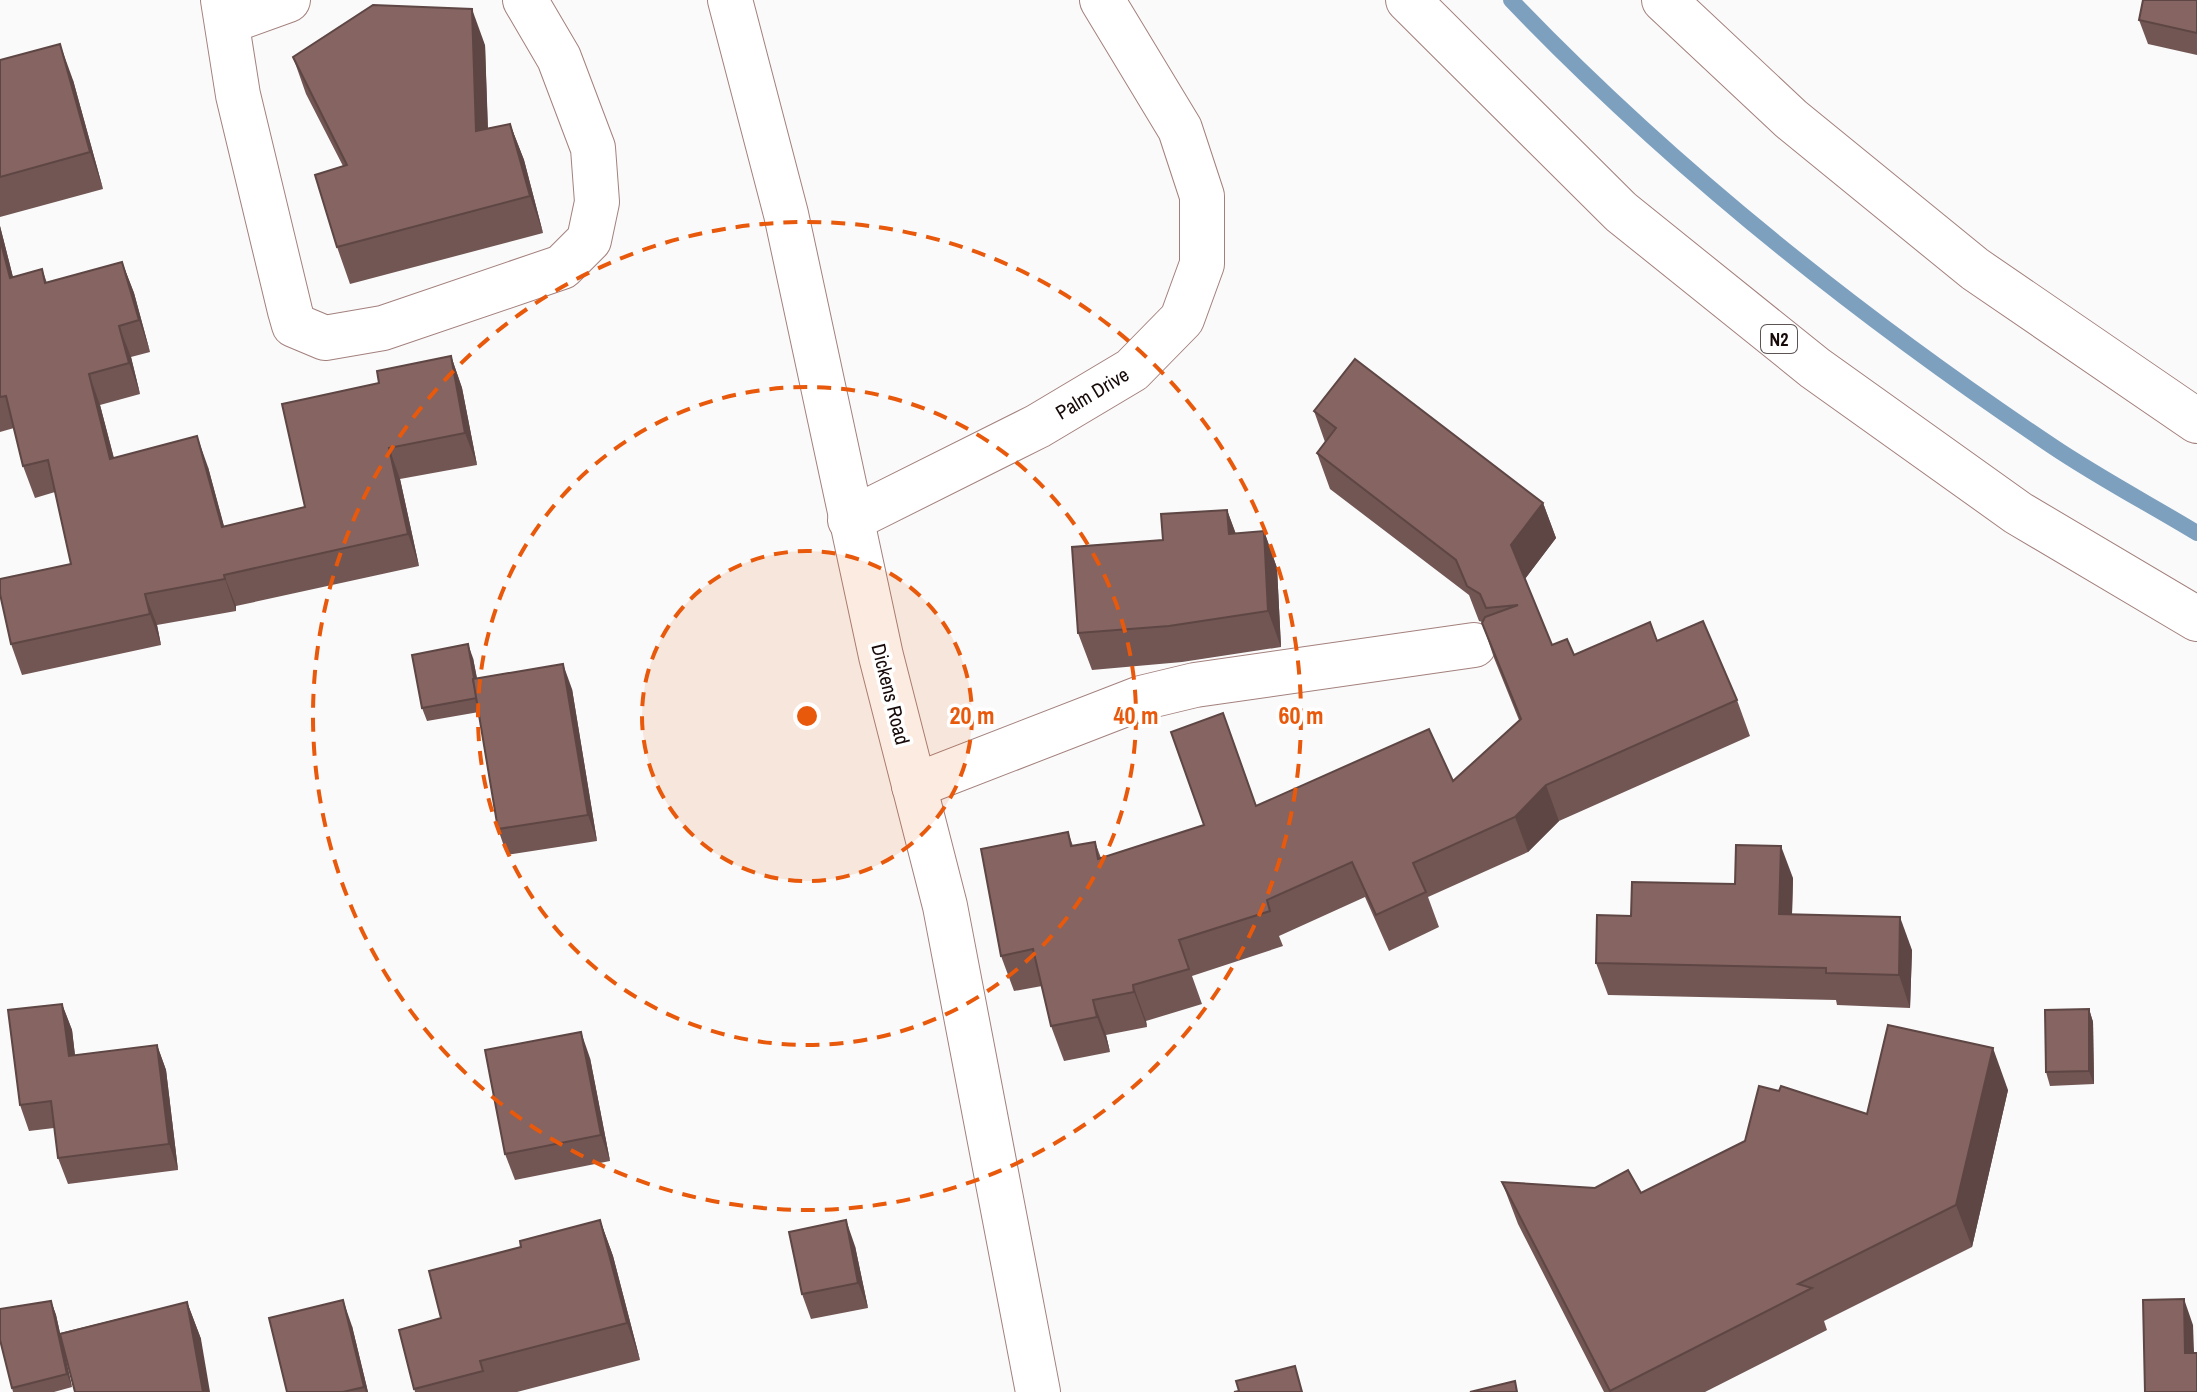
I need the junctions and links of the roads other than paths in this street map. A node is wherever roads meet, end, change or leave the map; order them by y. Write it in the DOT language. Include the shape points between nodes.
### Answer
graph roads {
  1 [pos="288,0"];
  2 [pos="525,0"];
  3 [pos="730,0"];
  4 [pos="1102,0"];
  5 [pos="1408,0"];
  6 [pos="1664,0"];
  7 [pos="225,11"];
  8 [pos="2197,421"];
  9 [pos="850,520"];
  10 [pos="2197,619"];
  11 [pos="1474,645"];
  12 [pos="914,786"];
  13 [pos="1038,1392"];
  1 -- 7 [label="main road"];
  2 -- 7 [label="main road" via="559,58 593,148 597,202 589,240 562,267 383,328 325,338 294,325 238,95"];
  3 -- 9 [label="main road, Dickens Road" via="786,214"];
  4 -- 9 [label="main road, Palm Drive" via="1180,129 1202,196 1202,264 1182,319 1132,370 1038,426"];
  5 -- 10 [label="main road, N2" via="1621,212 1815,368 2018,513"];
  6 -- 8 [label="main road" via="1791,119 1975,269"];
  9 -- 12 [label="main road, Dickens Road"];
  11 -- 12 [label="main road" via="1195,685 1141,698"];
  12 -- 13 [label="main road, Dickens Road" via="945,906"];
}
